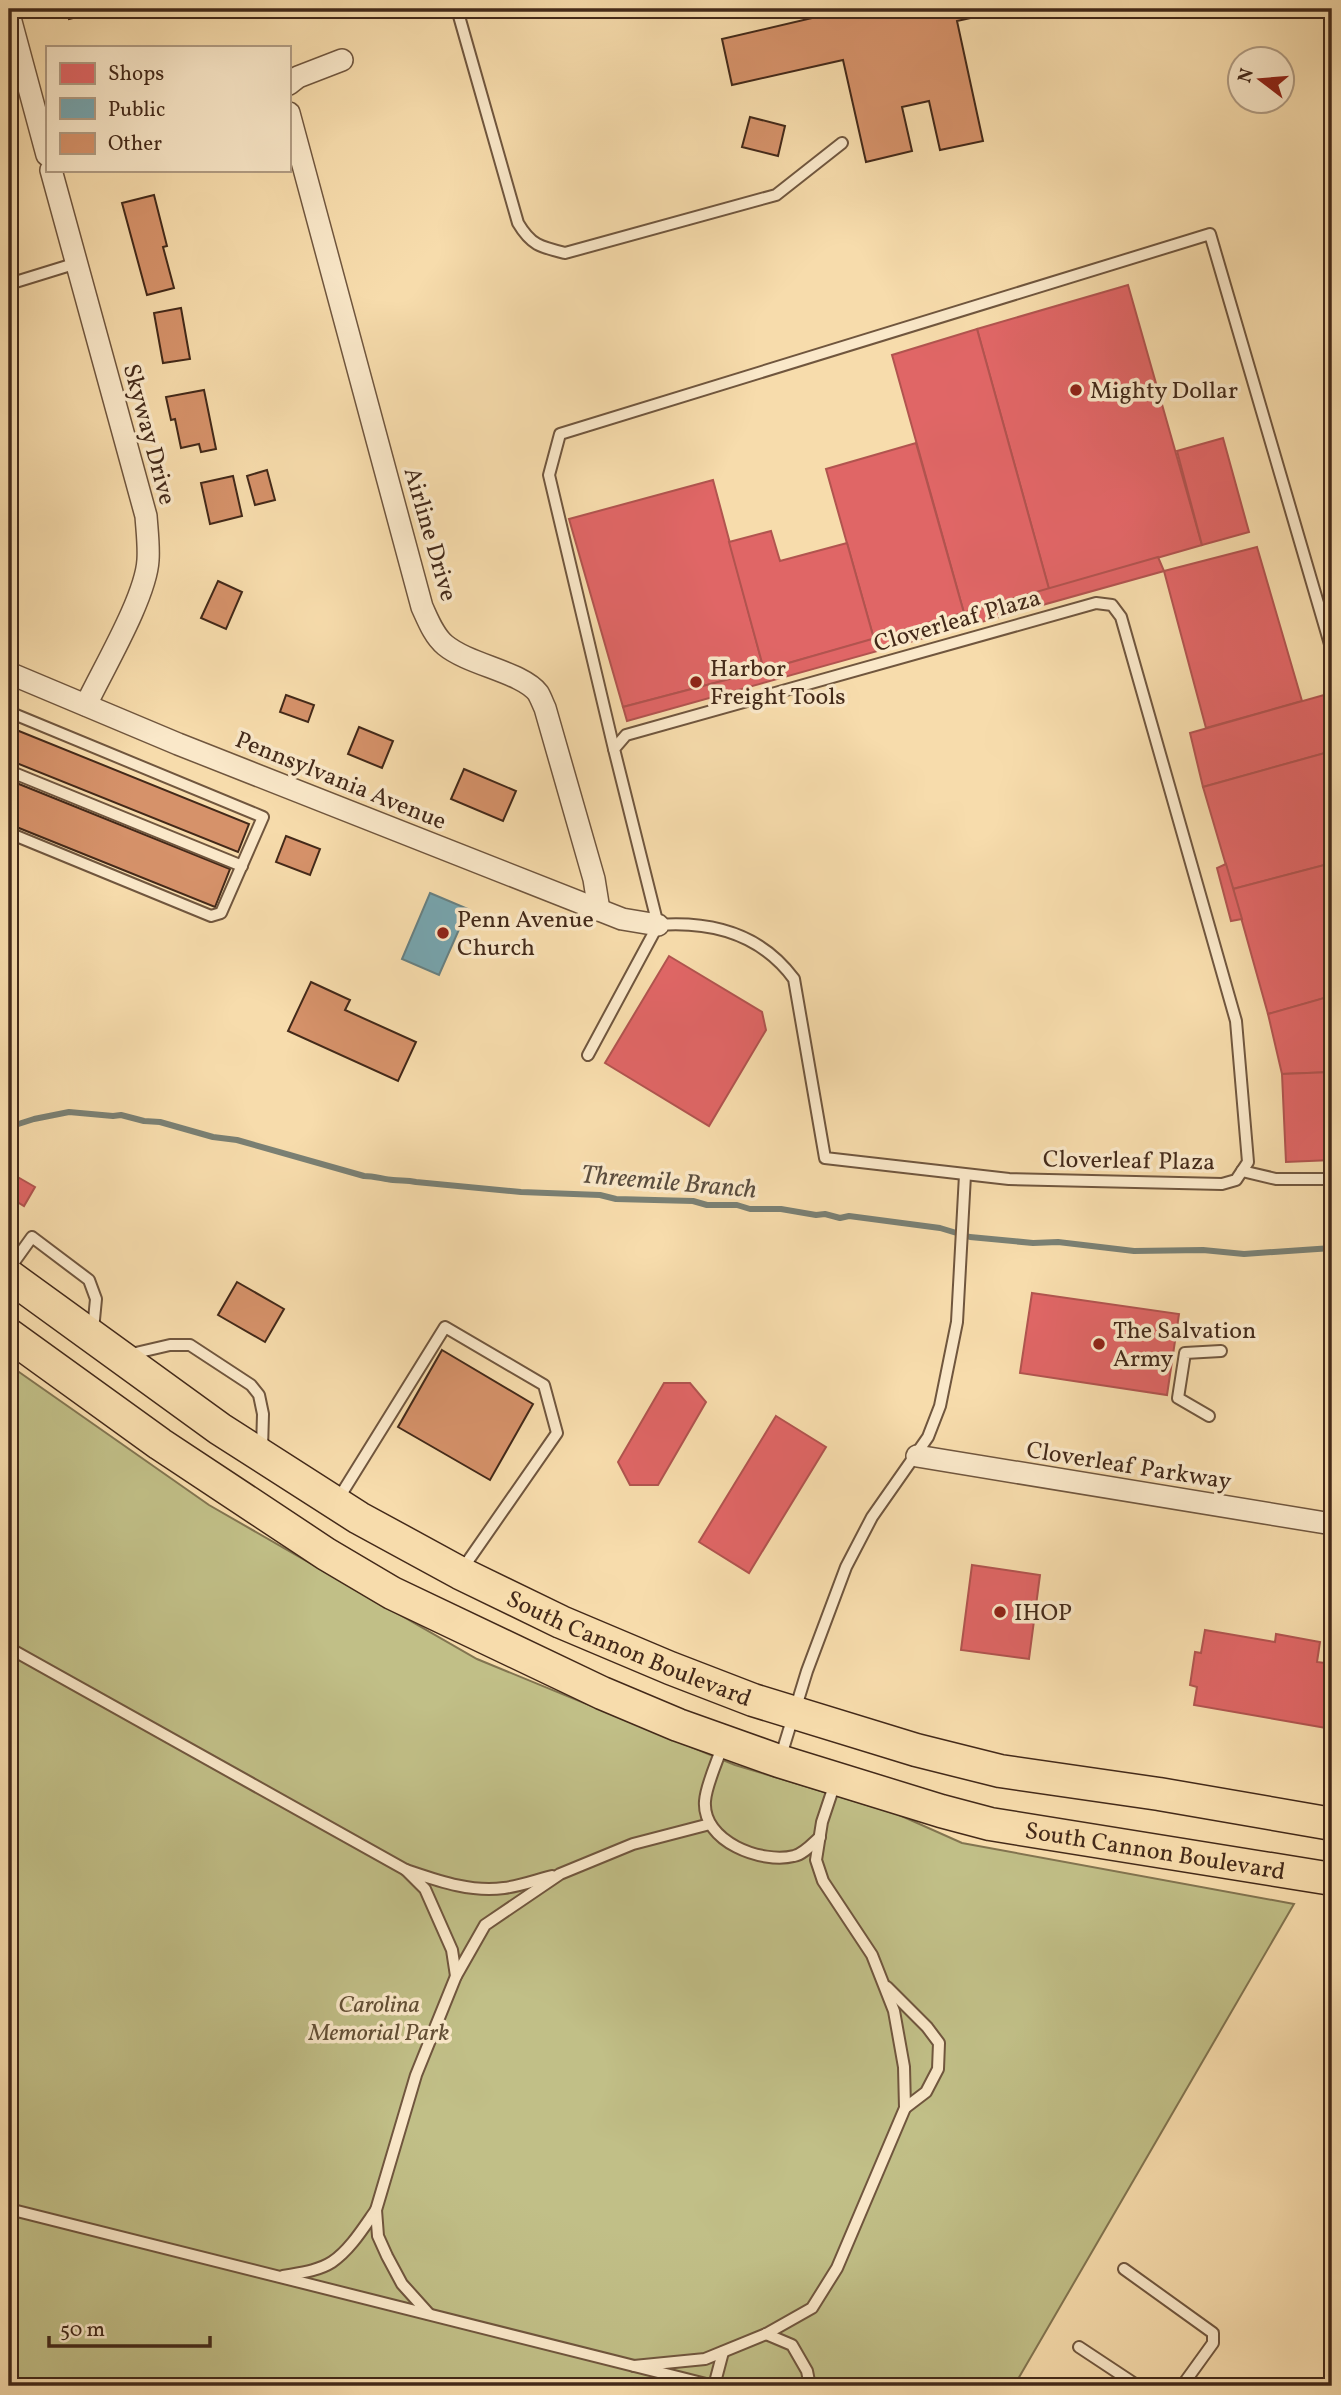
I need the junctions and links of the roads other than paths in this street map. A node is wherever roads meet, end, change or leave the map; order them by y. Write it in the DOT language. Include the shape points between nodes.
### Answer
graph roads {
  1 [pos="457,9"];
  2 [pos="9,14"];
  3 [pos="342,61"];
  4 [pos="290,83"];
  5 [pos="290,117"];
  6 [pos="842,143"];
  7 [pos="46,151"];
  8 [pos="52,172"];
  9 [pos="77,263"];
  10 [pos="9,284"];
  11 [pos="1332,651"];
  12 [pos="9,673"];
  13 [pos="86,705"];
  14 [pos="9,712"];
  15 [pos="614,749"];
  16 [pos="9,771"];
  17 [pos="9,833"];
  18 [pos="242,866"];
  19 [pos="599,910"];
  20 [pos="658,925"];
  21 [pos="588,1055"];
  22 [pos="1242,1171"];
  23 [pos="965,1175"];
  24 [pos="1332,1179"];
  25 [pos="9,1269"];
  26 [pos="9,1276"];
  27 [pos="9,1335"];
  28 [pos="92,1336"];
  29 [pos="1222,1351"];
  30 [pos="121,1357"];
  31 [pos="1209,1416"];
  32 [pos="262,1456"];
  33 [pos="916,1456"];
  34 [pos="336,1503"];
  35 [pos="1332,1524"];
  36 [pos="460,1573"];
  37 [pos="9,1648"];
  38 [pos="794,1713"];
  39 [pos="724,1741"];
  40 [pos="779,1761"];
  41 [pos="837,1778"];
  42 [pos="710,1824"];
  43 [pos="1332,1824"];
  44 [pos="820,1837"];
  45 [pos="406,1870"];
  46 [pos="560,1874"];
  47 [pos="1332,1879"];
  48 [pos="456,1976"];
  49 [pos="883,1983"];
  50 [pos="905,2108"];
  51 [pos="9,2209"];
  52 [pos="376,2210"];
  53 [pos="1124,2269"];
  54 [pos="281,2277"];
  55 [pos="429,2314"];
  56 [pos="766,2334"];
  57 [pos="1079,2347"];
  58 [pos="723,2352"];
  59 [pos="634,2366"];
  60 [pos="714,2386"];
  61 [pos="810,2386"];
  62 [pos="1138,2386"];
  63 [pos="1182,2386"];
  1 -- 6 [label="lane" via="518,223 528,240 543,248 565,253 776,195"];
  2 -- 7 [label="street"];
  3 -- 4 [label="street"];
  5 -- 19 [label="street, Airline Drive" via="422,607 443,644 537,692 594,879"];
  8 -- 9 [label="street, Skyway Drive"];
  9 -- 10 [label="lane"];
  9 -- 13 [label="street, Skyway Drive" via="146,516 148,560 132,609"];
  11 -- 15 [label="lane" via="1210,234 560,435 549,475"];
  12 -- 13 [label="street, Pennsylvania Avenue"];
  13 -- 19 [label="street, Pennsylvania Avenue"];
  14 -- 18 [label="lane" via="263,817"];
  15 -- 20 [label="lane"];
  15 -- 22 [label="lane, Cloverleaf Plaza" via="626,735 1096,603 1112,604 1121,617 1236,1021 1248,1162"];
  16 -- 18 [label="lane"];
  17 -- 18 [label="lane" via="211,916 221,913"];
  19 -- 20 [label="street, Pennsylvania Avenue"];
  20 -- 21 [label="lane"];
  20 -- 23 [label="lane, Cloverleaf Plaza" via="712,926 755,943 782,962 794,979 825,1158"];
  22 -- 23 [label="lane, Cloverleaf Plaza" via="1236,1180 1222,1184"];
  22 -- 24 [label="lane" via="1276,1179"];
  23 -- 33 [label="lane" via="957,1322 950,1366 940,1406"];
  25 -- 28 [label="lane" via="32,1237 89,1280 96,1299"];
  26 -- 28 [label="main road, South Cannon Boulevard"];
  27 -- 39 [label="main road, South Cannon Boulevard" via="160,1444 392,1592 602,1693"];
  28 -- 30 [label="main road, South Cannon Boulevard"];
  29 -- 31 [label="lane" via="1185,1353 1178,1398"];
  30 -- 32 [label="main road, South Cannon Boulevard"];
  30 -- 32 [label="lane" via="190,1345 251,1385 260,1395 263,1414"];
  32 -- 34 [label="main road, South Cannon Boulevard"];
  33 -- 35 [label="street, Cloverleaf Parkway"];
  33 -- 38 [label="lane" via="872,1517 846,1567"];
  34 -- 36 [label="main road, South Cannon Boulevard"];
  34 -- 36 [label="lane" via="445,1327 544,1385 557,1433"];
  36 -- 38 [label="main road, South Cannon Boulevard" via="670,1668"];
  37 -- 45 [label="lane"];
  38 -- 40 [label="lane"];
  38 -- 43 [label="main road, South Cannon Boulevard" via="1000,1771"];
  39 -- 40 [label="main road, South Cannon Boulevard"];
  39 -- 42 [label="lane" via="705,1802"];
  40 -- 41 [label="main road, South Cannon Boulevard"];
  41 -- 44 [label="lane"];
  41 -- 47 [label="main road, South Cannon Boulevard" via="990,1824"];
  42 -- 44 [label="lane" via="729,1844 771,1860 798,1856"];
  42 -- 46 [label="lane" via="633,1844"];
  44 -- 49 [label="lane" via="816,1860 823,1881 872,1955"];
  45 -- 46 [label="lane" via="472,1888 502,1888"];
  45 -- 48 [label="lane" via="425,1889 452,1950"];
  46 -- 48 [label="lane" via="485,1926"];
  48 -- 52 [label="lane" via="416,2075"];
  49 -- 50 [label="lane" via="894,2011 904,2067"];
  49 -- 50 [label="lane" via="939,2043 938,2069 926,2092"];
  50 -- 56 [label="lane" via="836,2269 812,2308"];
  51 -- 54 [label="lane"];
  52 -- 54 [label="lane" via="332,2262"];
  52 -- 55 [label="lane" via="378,2236 387,2256 402,2284"];
  53 -- 63 [label="lane" via="1213,2333 1213,2343"];
  54 -- 55 [label="lane"];
  55 -- 59 [label="lane"];
  56 -- 58 [label="lane"];
  56 -- 61 [label="lane" via="792,2345"];
  57 -- 62 [label="lane"];
  58 -- 59 [label="lane" via="705,2359"];
  58 -- 60 [label="lane"];
  59 -- 60 [label="lane"];
}
